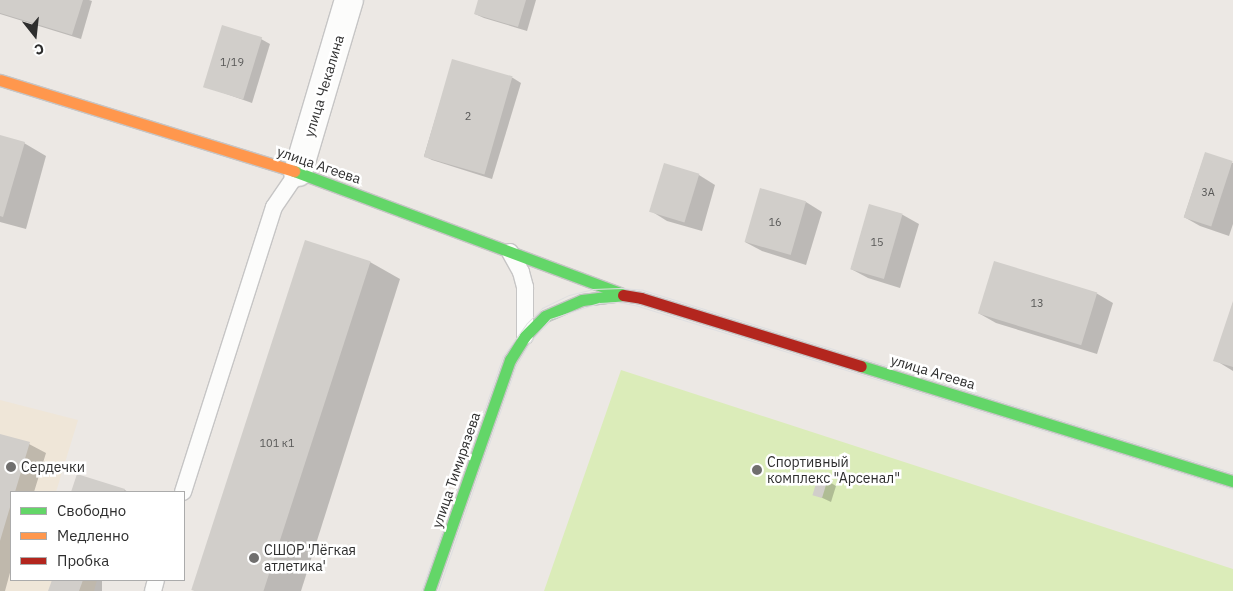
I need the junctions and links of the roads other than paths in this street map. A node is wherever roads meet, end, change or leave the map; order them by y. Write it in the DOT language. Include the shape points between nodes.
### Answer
graph roads {
  1 [pos="349,0"];
  2 [pos="0,80"];
  3 [pos="298,172"];
  4 [pos="510,252"];
  5 [pos="624,295"];
  6 [pos="525,336"];
  7 [pos="510,360"];
  8 [pos="1233,481"];
  9 [pos="183,491"];
  10 [pos="429,591"];
  1 -- 3 [label="street, улица Чекалина"];
  2 -- 3 [label="street, улица Агеева"];
  3 -- 4 [label="street, улица Агеева"];
  3 -- 9 [label="lane" via="274,207"];
  4 -- 5 [label="street, улица Агеева"];
  4 -- 6 [label="lane" via="525,287"];
  5 -- 6 [label="street, улица Агеева" via="582,300 545,316"];
  5 -- 8 [label="street, улица Агеева"];
  6 -- 7 [label="street, улица Агеева"];
  7 -- 10 [label="street, улица Тимирязева"];
}
